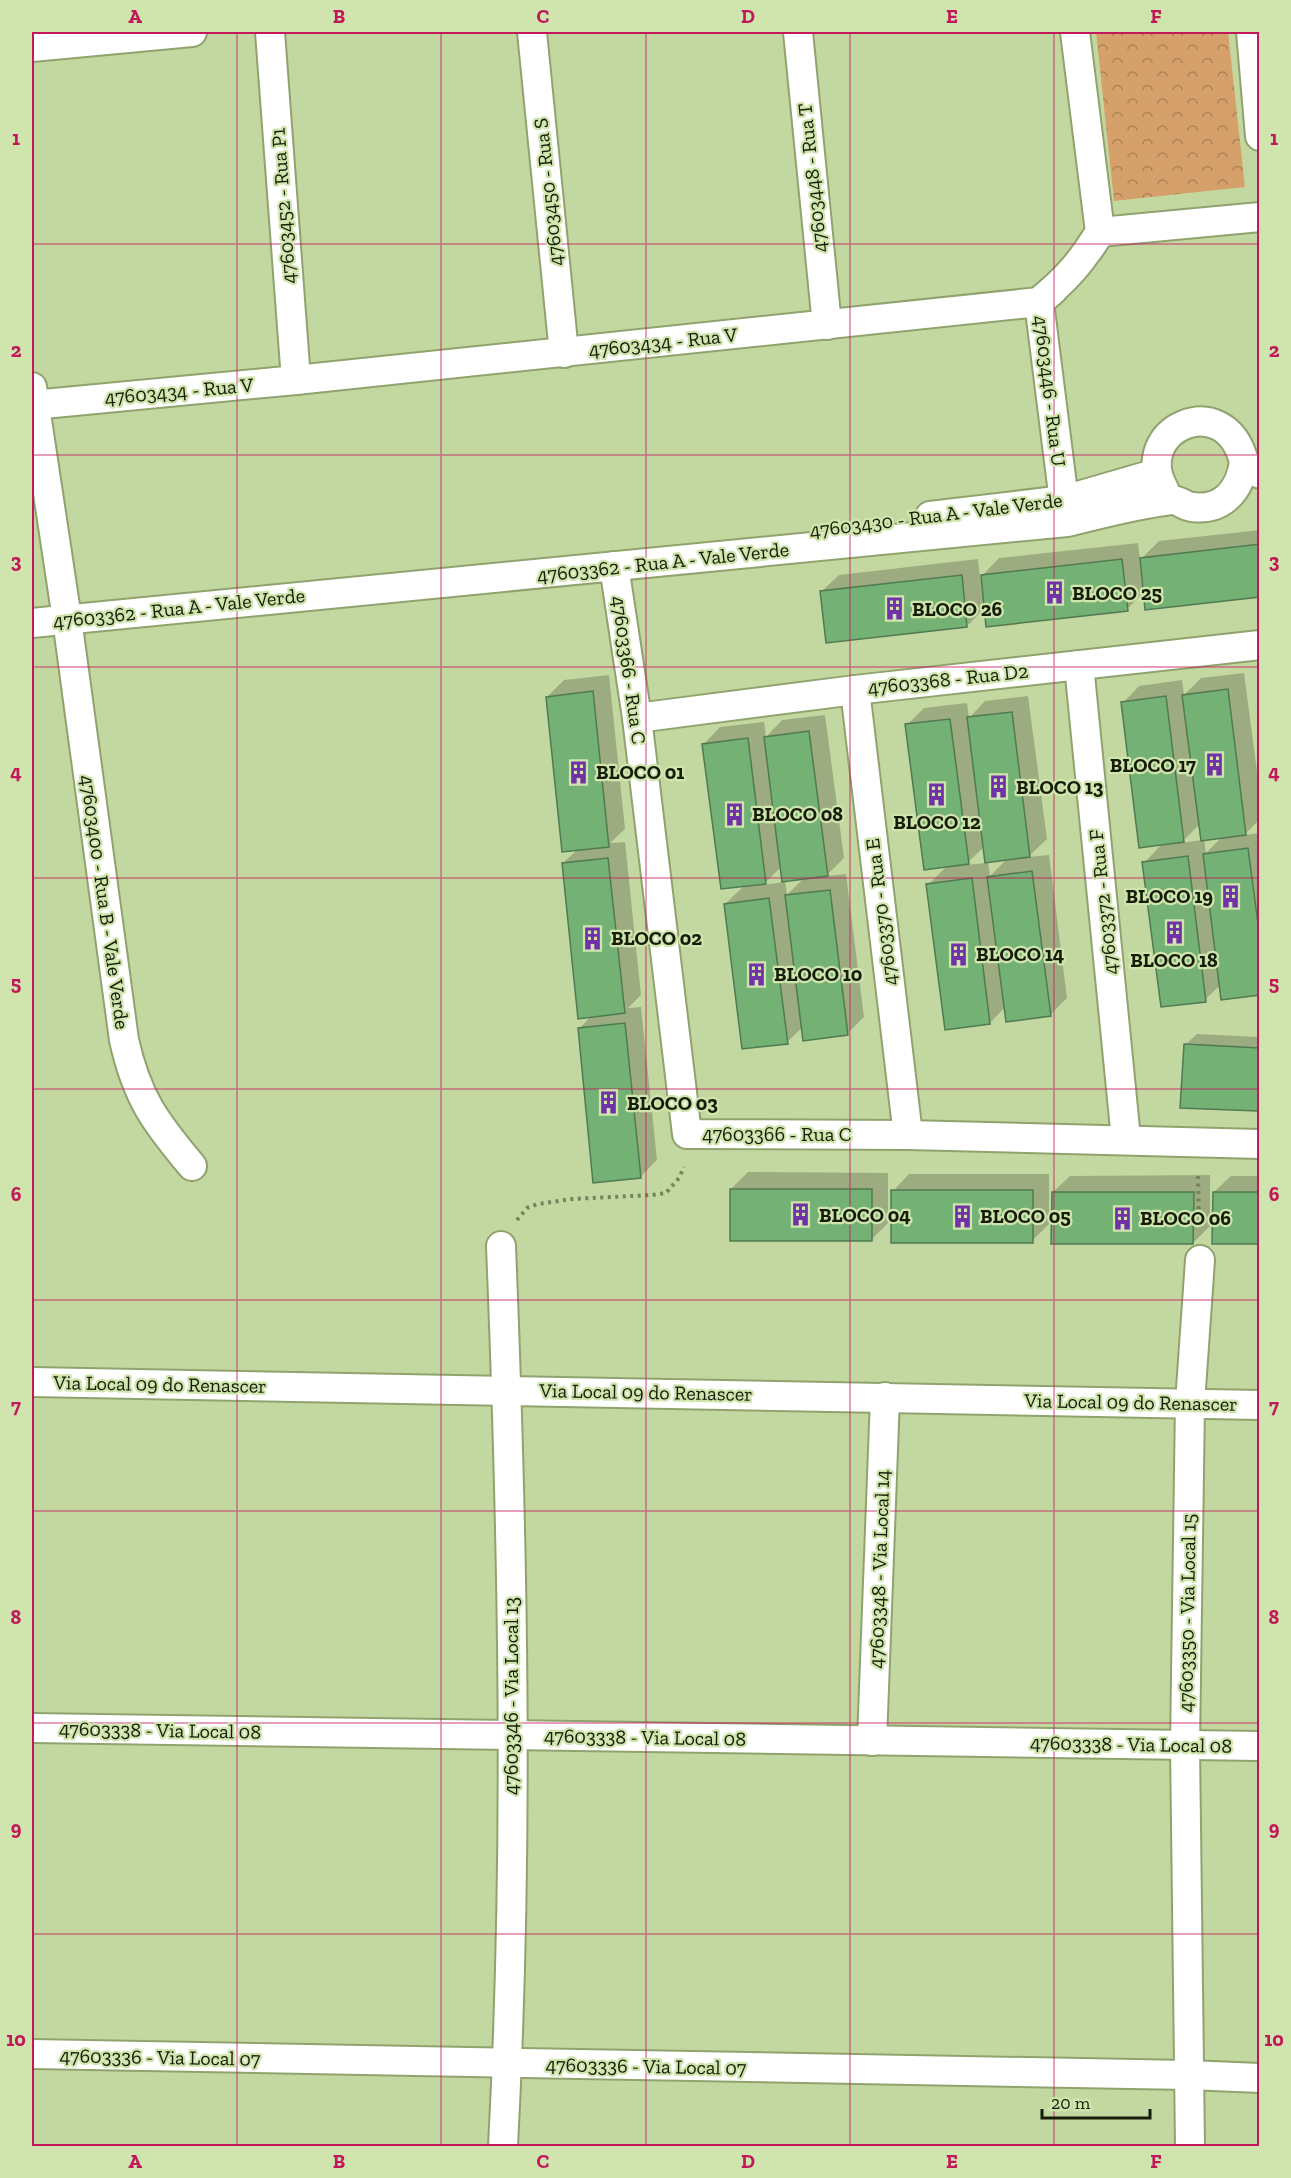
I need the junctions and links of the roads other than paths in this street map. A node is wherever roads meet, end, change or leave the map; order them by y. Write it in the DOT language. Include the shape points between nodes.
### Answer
graph roads {
  1 [pos="192,32"];
  2 [pos="270,32"];
  3 [pos="532,32"];
  4 [pos="798,32"];
  5 [pos="1075,32"];
  6 [pos="1251,32"];
  7 [pos="32,47"];
  8 [pos="1260,136"];
  9 [pos="1260,217"];
  10 [pos="1100,232"];
  11 [pos="1039,302"];
  12 [pos="827,325"];
  13 [pos="564,353"];
  14 [pos="296,380"];
  15 [pos="32,395"];
  16 [pos="1252,468"];
  17 [pos="1157,473"];
  18 [pos="1174,499"];
  19 [pos="1065,511"];
  20 [pos="614,567"];
  21 [pos="32,608"];
  22 [pos="66,612"];
  23 [pos="32,623"];
  24 [pos="1260,645"];
  25 [pos="1078,665"];
  26 [pos="855,690"];
  27 [pos="637,718"];
  28 [pos="908,1135"];
  29 [pos="1126,1139"];
  30 [pos="1260,1144"];
  31 [pos="192,1166"];
  32 [pos="501,1246"];
  33 [pos="1200,1260"];
  34 [pos="32,1382"];
  35 [pos="507,1390"];
  36 [pos="885,1397"];
  37 [pos="1190,1403"];
  38 [pos="1260,1405"];
  39 [pos="32,1728"];
  40 [pos="513,1735"];
  41 [pos="872,1741"];
  42 [pos="1185,1745"];
  43 [pos="1260,1746"];
  44 [pos="32,2054"];
  45 [pos="508,2063"];
  46 [pos="1188,2074"];
  47 [pos="1260,2078"];
  48 [pos="503,2146"];
  49 [pos="1190,2146"];
  1 -- 7 [label="street"];
  2 -- 14 [label="street, 47603452 - Rua P1"];
  3 -- 13 [label="street, 47603450 - Rua S"];
  4 -- 12 [label="street, 47603448 - Rua T"];
  5 -- 10 [label="street"];
  6 -- 8 [label="street"];
  9 -- 10 [label="street"];
  10 -- 11 [label="street" via="1084,258"];
  11 -- 12 [label="street, 47603434 - Rua V"];
  11 -- 19 [label="street, 47603446 - Rua U"];
  12 -- 13 [label="street, 47603434 - Rua V"];
  13 -- 14 [label="street, 47603434 - Rua V"];
  14 -- 15 [label="street, 47603434 - Rua V"];
  15 -- 22 [label="street, 47603400 - Rua B - Vale Verde"];
  16 -- 17 [label="street" via="1233,436 1223,428 1200,421 1173,430 1162,442"];
  16 -- 18 [label="street, 47603362 - Rua A - Vale Verde" via="1233,492 1205,508 1189,507"];
  17 -- 18 [label="street" via="1163,488"];
  17 -- 19 [label="street, 47603430 - Rua A - Vale Verde"];
  18 -- 19 [label="street, 47603362 - Rua A - Vale Verde" via="1111,511"];
  19 -- 20 [label="street, 47603362 - Rua A - Vale Verde"];
  19 -- 22 [label="street, 47603430 - Rua A - Vale Verde"];
  20 -- 22 [label="street, 47603362 - Rua A - Vale Verde"];
  20 -- 27 [label="street, 47603366 - Rua C"];
  21 -- 22 [label="street, 47603430 - Rua A - Vale Verde"];
  22 -- 23 [label="street, 47603362 - Rua A - Vale Verde"];
  22 -- 31 [label="street, 47603400 - Rua B - Vale Verde" via="130,1070 151,1113"];
  24 -- 25 [label="street, 47603368 - Rua D2"];
  25 -- 26 [label="street, 47603368 - Rua D2"];
  25 -- 29 [label="street, 47603372 - Rua F"];
  26 -- 27 [label="street, 47603368 - Rua D2"];
  26 -- 28 [label="street, 47603370 - Rua E"];
  27 -- 28 [label="street, 47603366 - Rua C" via="687,1134"];
  28 -- 29 [label="street, 47603366 - Rua C"];
  29 -- 30 [label="street, 47603366 - Rua C"];
  32 -- 35 [label="street, 47603346 - Via Local 13"];
  33 -- 37 [label="street, 47603350 - Via Local 15"];
  34 -- 35 [label="street, Via Local 09 do Renascer"];
  35 -- 36 [label="street, Via Local 09 do Renascer"];
  35 -- 40 [label="street, 47603346 - Via Local 13"];
  36 -- 37 [label="street, Via Local 09 do Renascer"];
  36 -- 41 [label="street, 47603348 - Via Local 14"];
  37 -- 38 [label="street, Via Local 09 do Renascer"];
  37 -- 42 [label="street, 47603350 - Via Local 15"];
  39 -- 40 [label="street, 47603338 - Via Local 08"];
  40 -- 41 [label="street, 47603338 - Via Local 08"];
  40 -- 45 [label="street, 47603346 - Via Local 13"];
  41 -- 42 [label="street, 47603338 - Via Local 08"];
  42 -- 43 [label="street, 47603338 - Via Local 08"];
  42 -- 46 [label="street, 47603350 - Via Local 15"];
  44 -- 45 [label="street, 47603336 - Via Local 07"];
  45 -- 46 [label="street, 47603336 - Via Local 07"];
  45 -- 48 [label="street, 47603346 - Via Local 13"];
  46 -- 47 [label="street, 47603336 - Via Local 07"];
  46 -- 49 [label="street, 47603350 - Via Local 15"];
}
